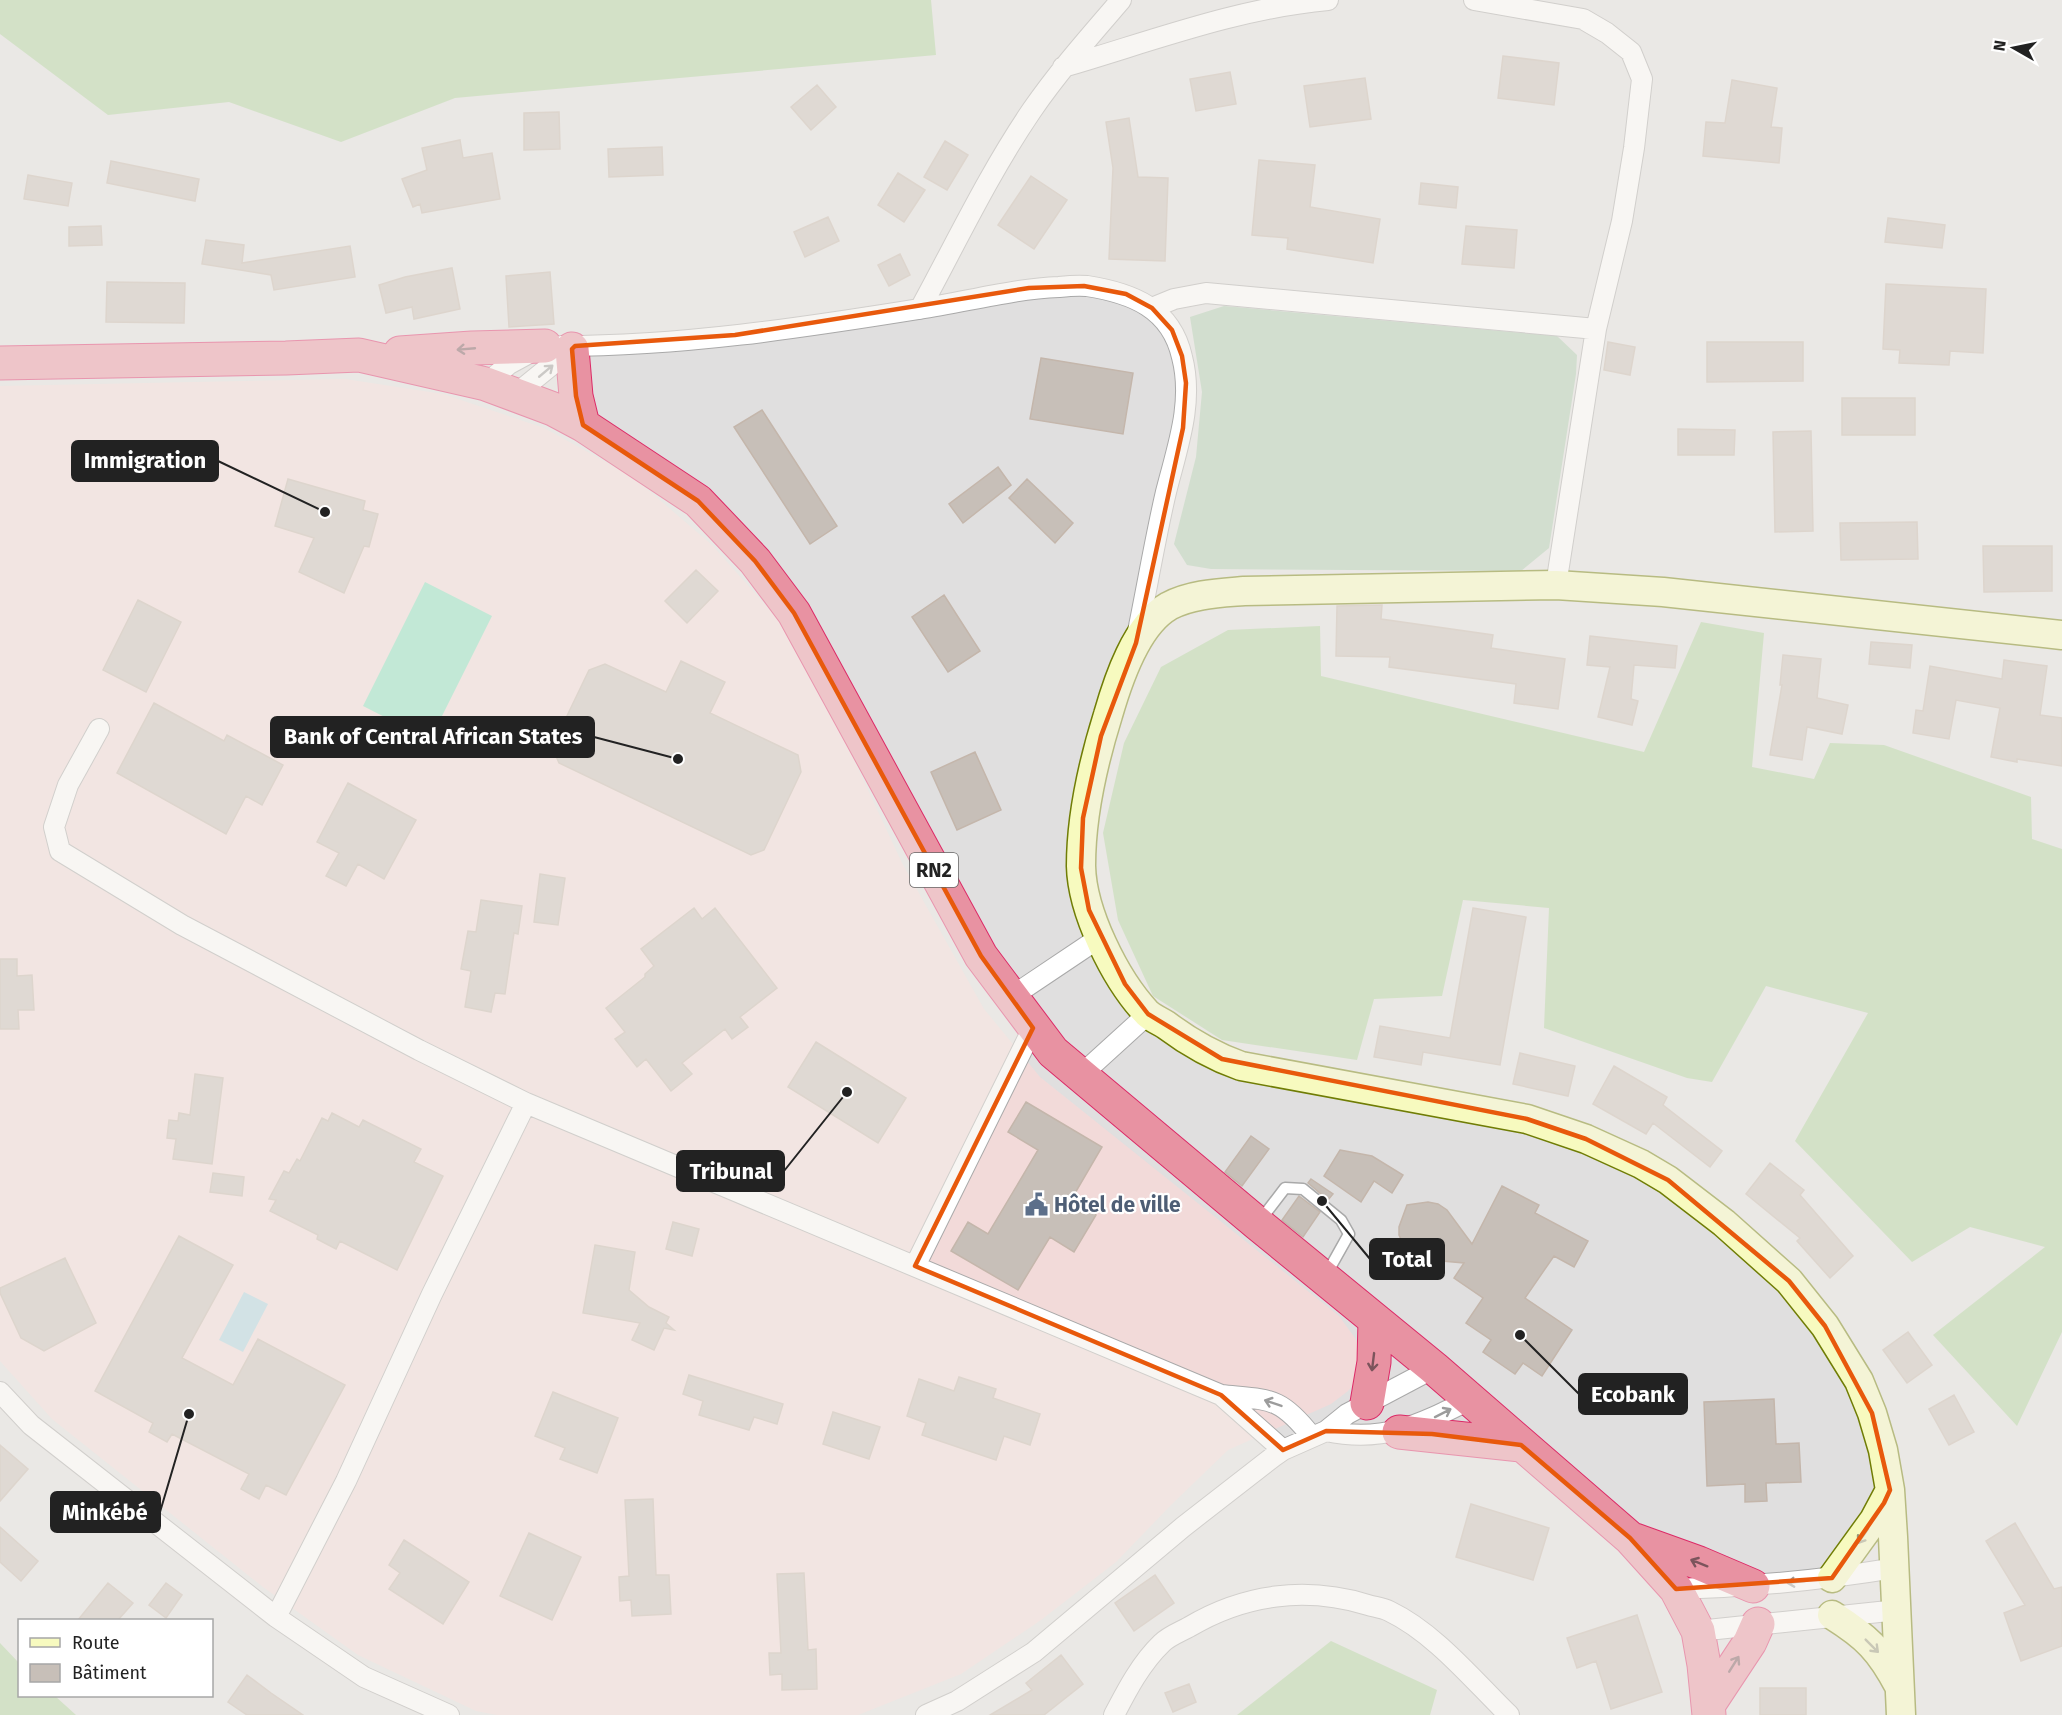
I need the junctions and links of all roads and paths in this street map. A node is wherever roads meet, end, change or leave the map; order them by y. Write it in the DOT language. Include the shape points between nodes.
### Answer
graph roads {
  1 [pos="1121,0"];
  2 [pos="1328,0"];
  3 [pos="1474,0"];
  4 [pos="1063,67"];
  5 [pos="1152,308"];
  6 [pos="920,309"];
  7 [pos="1596,328"];
  8 [pos="564,347"];
  9 [pos="359,355"];
  10 [pos="0,363"];
  11 [pos="501,389"];
  12 [pos="583,425"];
  13 [pos="1556,585"];
  14 [pos="2062,635"];
  15 [pos="1136,644"];
  16 [pos="99,729"];
  17 [pos="1099,939"];
  18 [pos="1011,997"];
  19 [pos="1148,1014"];
  20 [pos="1033,1028"];
  21 [pos="1081,1075"];
  22 [pos="526,1103"];
  23 [pos="1258,1224"];
  24 [pos="915,1266"];
  25 [pos="1324,1278"];
  26 [pos="1375,1320"];
  27 [pos="1434,1368"];
  28 [pos="0,1392"];
  29 [pos="1221,1395"];
  30 [pos="1469,1400"];
  31 [pos="1367,1403"];
  32 [pos="1399,1432"];
  33 [pos="1319,1434"];
  34 [pos="1521,1445"];
  35 [pos="1283,1450"];
  36 [pos="1890,1490"];
  37 [pos="1630,1538"];
  38 [pos="1895,1568"];
  39 [pos="1832,1578"];
  40 [pos="1753,1586"];
  41 [pos="1676,1589"];
  42 [pos="1898,1610"];
  43 [pos="1832,1615"];
  44 [pos="276,1617"];
  45 [pos="1758,1624"];
  46 [pos="1698,1631"];
  47 [pos="1901,1702"];
  48 [pos="1709,1709"];
  49 [pos="449,1715"];
  50 [pos="926,1715"];
  51 [pos="1114,1715"];
  52 [pos="1509,1715"];
  1 -- 4 [label="street"];
  2 -- 4 [label="street" via="1235,16"];
  3 -- 7 [label="street" via="1583,19 1631,52 1642,78 1622,221"];
  4 -- 6 [label="street" via="996,166"];
  5 -- 6 [label="street" via="1126,294 1084,286 1029,288"];
  5 -- 7 [label="street" via="1206,293"];
  5 -- 15 [label="street" via="1172,330 1182,356 1186,383 1183,428 1166,492"];
  6 -- 8 [label="street" via="735,335"];
  7 -- 13 [label="street"];
  8 -- 9 [label="highway, one-way"];
  11 -- 8 [label="street, one-way"];
  8 -- 11 [label="street" via="526,353 509,364"];
  8 -- 12 [label="highway"];
  9 -- 10 [label="highway, RN2"];
  9 -- 11 [label="highway, RN2"];
  11 -- 12 [label="highway, RN2"];
  12 -- 18 [label="highway, RN2" via="698,501 755,561 794,613 981,956"];
  13 -- 14 [label="street" via="1663,592"];
  13 -- 15 [label="street" via="1212,594 1168,606"];
  15 -- 17 [label="street" via="1117,683 1083,818 1081,868"];
  16 -- 22 [label="street" via="68,785 54,827 60,851 182,925"];
  17 -- 18 [label="street"];
  17 -- 19 [label="street"];
  18 -- 20 [label="highway, RN2"];
  19 -- 21 [label="street"];
  19 -- 36 [label="street" via="1199,1049 1241,1066 1527,1119 1586,1139 1668,1180 1789,1281 1825,1326 1872,1413"];
  20 -- 21 [label="highway, RN2" via="1053,1053"];
  20 -- 24 [label="street"];
  21 -- 23 [label="highway, RN2"];
  22 -- 24 [label="street"];
  22 -- 44 [label="street" via="346,1481"];
  23 -- 25 [label="highway, RN2"];
  23 -- 25 [label="lane" via="1285,1188 1303,1189 1341,1220 1349,1234"];
  24 -- 29 [label="street"];
  25 -- 26 [label="highway, RN2"];
  26 -- 27 [label="highway, RN2"];
  26 -- 31 [label="highway, one-way" via="1374,1362"];
  27 -- 30 [label="highway, RN2"];
  27 -- 31 [label="street"];
  28 -- 44 [label="street" via="31,1425"];
  33 -- 29 [label="street, one-way" via="1269,1400"];
  29 -- 35 [label="street"];
  32 -- 30 [label="street, one-way"];
  30 -- 34 [label="highway, RN2"];
  31 -- 33 [label="street"];
  32 -- 33 [label="street"];
  32 -- 34 [label="highway"];
  33 -- 35 [label="street"];
  34 -- 37 [label="highway, RN2"];
  35 -- 50 [label="street" via="1183,1527 1034,1652 957,1701"];
  36 -- 38 [label="street"];
  36 -- 39 [label="street, one-way" via="1874,1520"];
  40 -- 37 [label="highway, one-way"];
  37 -- 41 [label="highway, RN2"];
  38 -- 39 [label="street"];
  38 -- 42 [label="street"];
  39 -- 40 [label="street, one-way"];
  40 -- 41 [label="street"];
  41 -- 46 [label="highway, RN2"];
  42 -- 43 [label="street"];
  42 -- 47 [label="street"];
  43 -- 45 [label="street"];
  43 -- 47 [label="street, one-way" via="1885,1659"];
  44 -- 49 [label="street" via="364,1677"];
  45 -- 46 [label="street"];
  48 -- 45 [label="highway, one-way"];
  46 -- 48 [label="highway, RN2"];
  51 -- 52 [label="street" via="1130,1684 1162,1642 1239,1604 1278,1595 1313,1593 1389,1611 1428,1636"];
}
